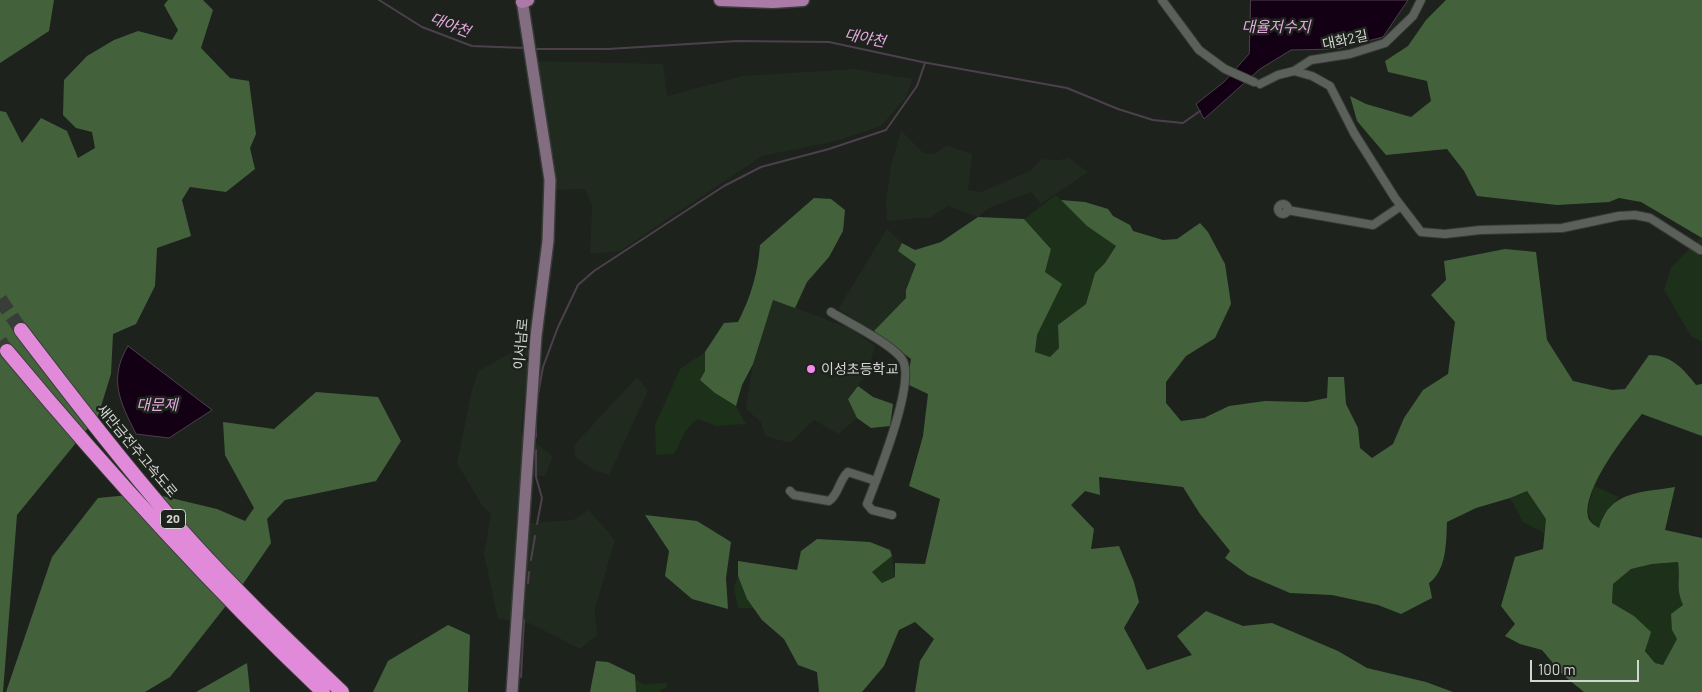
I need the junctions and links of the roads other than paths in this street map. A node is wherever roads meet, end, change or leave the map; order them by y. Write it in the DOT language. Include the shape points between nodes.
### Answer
graph roads {
  1 [pos="720,0"];
  2 [pos="803,0"];
  3 [pos="1162,0"];
  4 [pos="1421,0"];
  5 [pos="522,1"];
  6 [pos="1294,70"];
  7 [pos="1401,206"];
  8 [pos="1288,210"];
  9 [pos="1700,250"];
  10 [pos="831,312"];
  11 [pos="21,330"];
  12 [pos="6,351"];
  13 [pos="876,481"];
  14 [pos="790,490"];
  15 [pos="892,515"];
  16 [pos="323,692"];
  17 [pos="342,692"];
  18 [pos="512,692"];
  1 -- 2 [label="main road"];
  3 -- 6 [label="street, 대화2길" via="1199,50 1225,69 1257,83"];
  4 -- 6 [label="street, 대화2길" via="1413,16 1385,43 1350,54 1311,60"];
  5 -- 18 [label="main road, 이서남로" via="550,180 548,241 536,336"];
  6 -- 7 [label="street" via="1330,86 1354,133"];
  7 -- 8 [label="street" via="1373,225"];
  7 -- 9 [label="street" via="1421,232 1445,234 1562,228 1635,215 1650,218"];
  10 -- 13 [label="street" via="886,345 903,360 906,373 896,428"];
  11 -- 17 [label="highway, 새만금전주고속도로 / 20" via="78,405 192,542 272,626"];
  12 -- 16 [label="highway, 20" via="182,552"];
  13 -- 14 [label="street" via="848,472 843,476 834,498 828,501 794,495"];
  13 -- 15 [label="street" via="867,504 872,510"];
}
